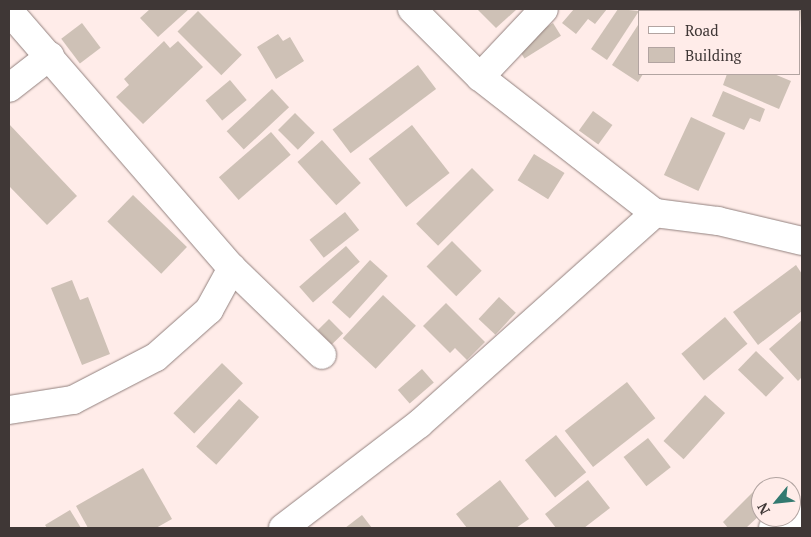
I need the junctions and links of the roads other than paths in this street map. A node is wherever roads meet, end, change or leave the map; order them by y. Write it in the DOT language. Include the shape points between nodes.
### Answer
graph roads {
  1 [pos="412,9"];
  2 [pos="544,9"];
  3 [pos="9,11"];
  4 [pos="50,56"];
  5 [pos="480,77"];
  6 [pos="9,88"];
  7 [pos="655,212"];
  8 [pos="798,236"];
  9 [pos="232,268"];
  10 [pos="322,355"];
  11 [pos="9,410"];
  12 [pos="802,515"];
  13 [pos="282,528"];
  14 [pos="773,528"];
  1 -- 5 [label="street"];
  2 -- 5 [label="street"];
  3 -- 4 [label="street"];
  4 -- 6 [label="street"];
  4 -- 9 [label="street"];
  5 -- 7 [label="street"];
  7 -- 8 [label="street" via="718,220"];
  7 -- 13 [label="street" via="419,424"];
  9 -- 10 [label="street"];
  9 -- 11 [label="street" via="209,310 156,357 73,400"];
  12 -- 14 [label="street"];
}
